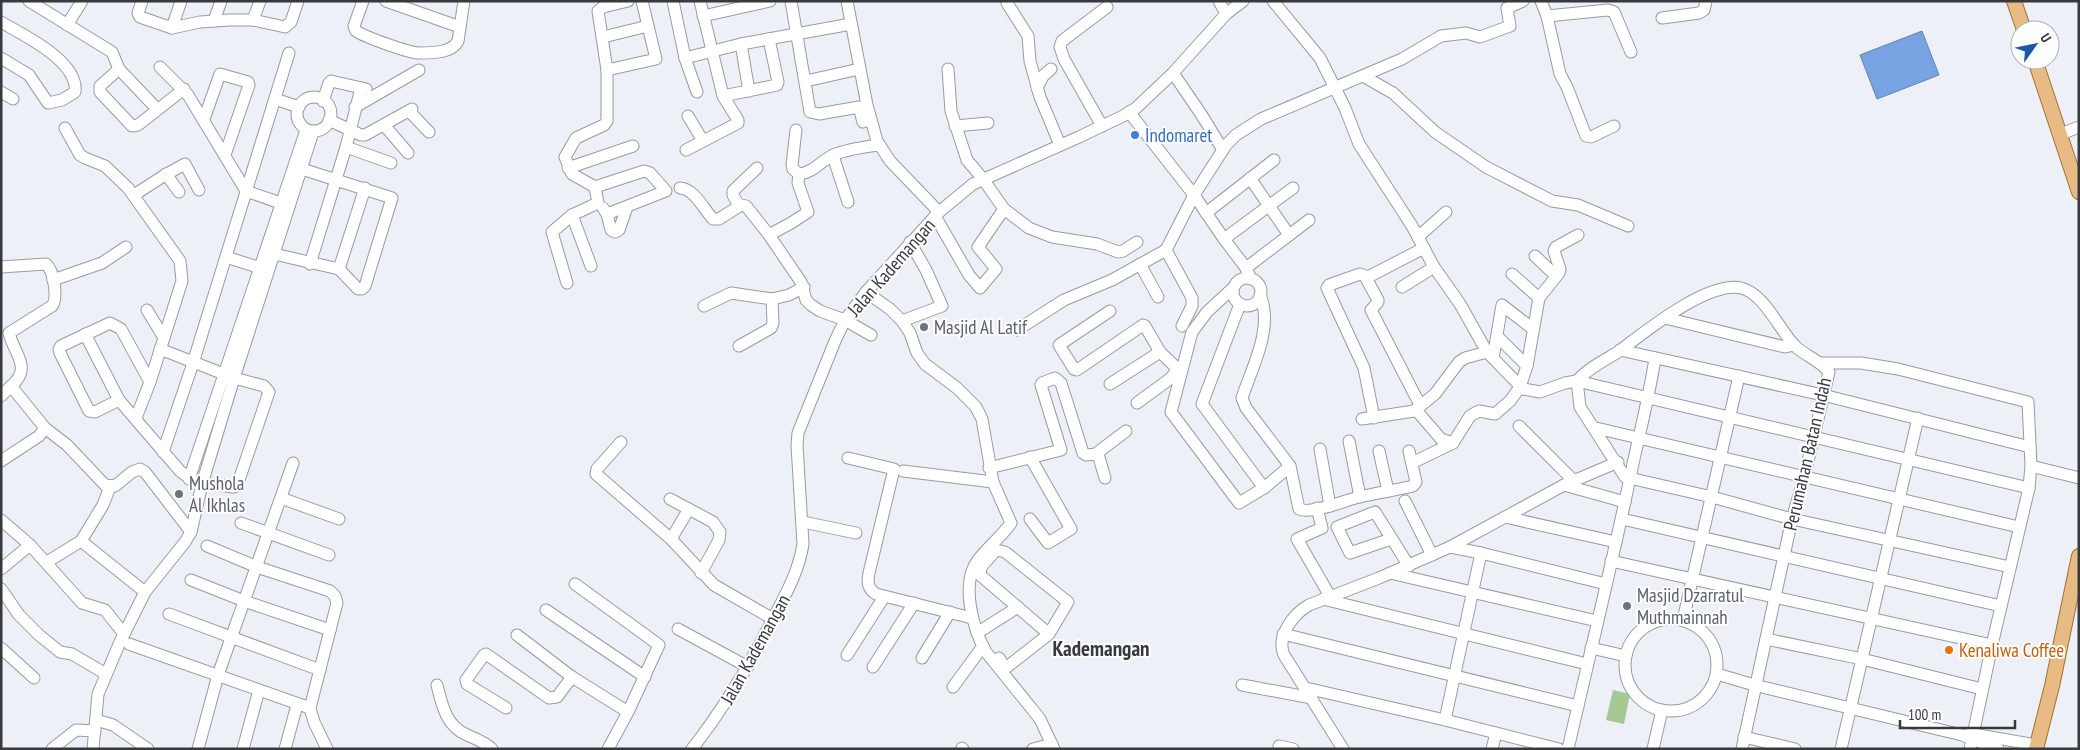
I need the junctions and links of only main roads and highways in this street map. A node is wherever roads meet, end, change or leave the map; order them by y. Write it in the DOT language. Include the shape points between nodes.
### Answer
graph roads {
  1 [pos="2014,1"];
  2 [pos="2021,20"];
  3 [pos="2039,70"];
  4 [pos="2079,192"];
  5 [pos="2079,556"];
  6 [pos="2037,747"];
  1 -- 2 [label="main road"];
  3 -- 4 [label="main road"];
  5 -- 6 [label="main road"];
}
